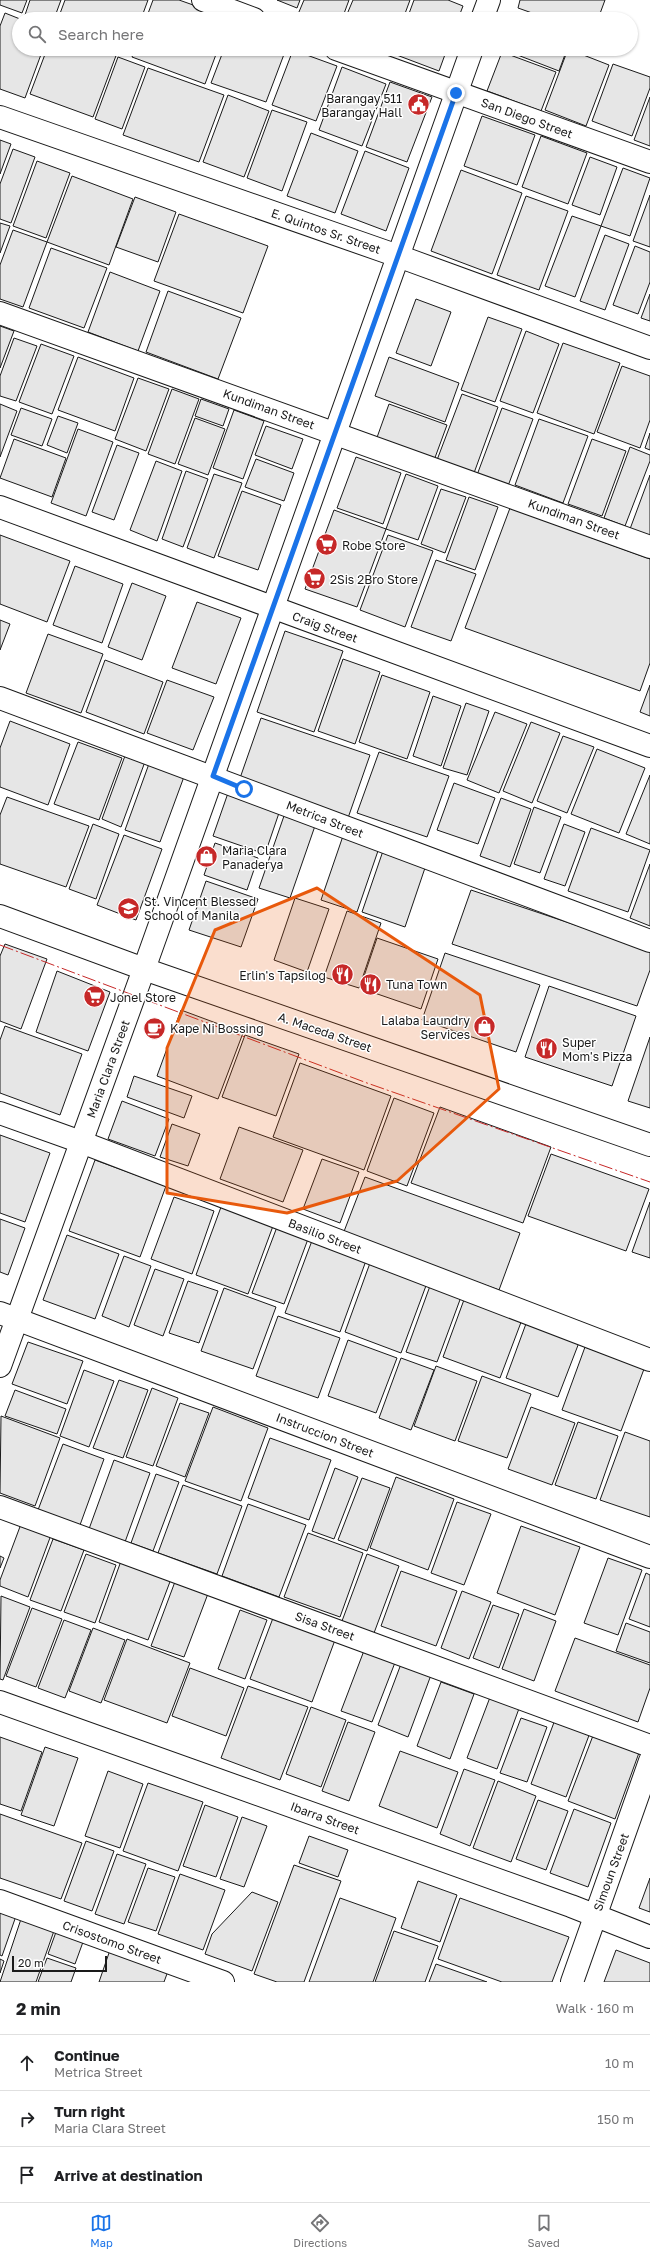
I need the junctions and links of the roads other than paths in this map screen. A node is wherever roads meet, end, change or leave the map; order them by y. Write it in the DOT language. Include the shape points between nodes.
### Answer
graph roads {
  1 [pos="203,0"];
  2 [pos="489,0"];
  3 [pos="235,12"];
  4 [pos="485,12"];
  5 [pos="355,56"];
  6 [pos="469,56"];
  7 [pos="456,93"];
  8 [pos="0,117"];
  9 [pos="650,162"];
  10 [pos="398,256"];
  11 [pos="0,313"];
  12 [pos="650,348"];
  13 [pos="335,432"];
  14 [pos="0,507"];
  15 [pos="650,547"];
  16 [pos="273,607"];
  17 [pos="0,698"];
  18 [pos="650,746"];
  19 [pos="213,776"];
  20 [pos="0,916"];
  21 [pos="650,941"];
  22 [pos="144,969"];
  23 [pos="0,1113"];
  24 [pos="81,1142"];
  25 [pos="650,1145"];
  26 [pos="8,1316"];
  27 [pos="650,1360"];
  28 [pos="0,1366"];
  29 [pos="0,1507"];
  30 [pos="650,1557"];
  31 [pos="0,1702"];
  32 [pos="650,1746"];
  33 [pos="650,1761"];
  34 [pos="0,1901"];
  35 [pos="595,1915"];
  36 [pos="650,1937"];
  37 [pos="223,1982"];
  38 [pos="572,1982"];
  1 -- 3 [label="street"];
  2 -- 4 [label="street"];
  5 -- 7 [label="street, San Diego Street"];
  6 -- 7 [label="street, Maria Clara Street"];
  7 -- 9 [label="street, San Diego Street"];
  7 -- 10 [label="street, Maria Clara Street"];
  8 -- 10 [label="street, E. Quintos Sr. Street"];
  10 -- 12 [label="street, E. Quintos Sr. Street"];
  10 -- 13 [label="street, Maria Clara Street"];
  11 -- 13 [label="street, Kundiman Street"];
  13 -- 15 [label="street, Kundiman Street"];
  13 -- 16 [label="street, Maria Clara Street"];
  14 -- 16 [label="street, Craig Street"];
  16 -- 18 [label="street, Craig Street"];
  16 -- 19 [label="street, Maria Clara Street"];
  17 -- 19 [label="street, Metrica Street"];
  19 -- 21 [label="street, Metrica Street"];
  19 -- 22 [label="street, Maria Clara Street"];
  20 -- 22 [label="street, A. Maceda Street"];
  22 -- 24 [label="street, Maria Clara Street"];
  22 -- 25 [label="street, A. Maceda Street"];
  23 -- 24 [label="street, Basilio Street"];
  24 -- 26 [label="street, Maria Clara Street"];
  24 -- 27 [label="street, Basilio Street"];
  26 -- 28 [label="street, Maria Clara Street"];
  26 -- 30 [label="street, Instruccion Street"];
  29 -- 32 [label="street, Sisa Street"];
  31 -- 35 [label="street, Ibarra Street"];
  33 -- 35 [label="street, Simoun Street"];
  34 -- 37 [label="street, Crisostomo Street"];
  35 -- 36 [label="street, Ibarra Street"];
  35 -- 38 [label="street, Simoun Street"];
}
